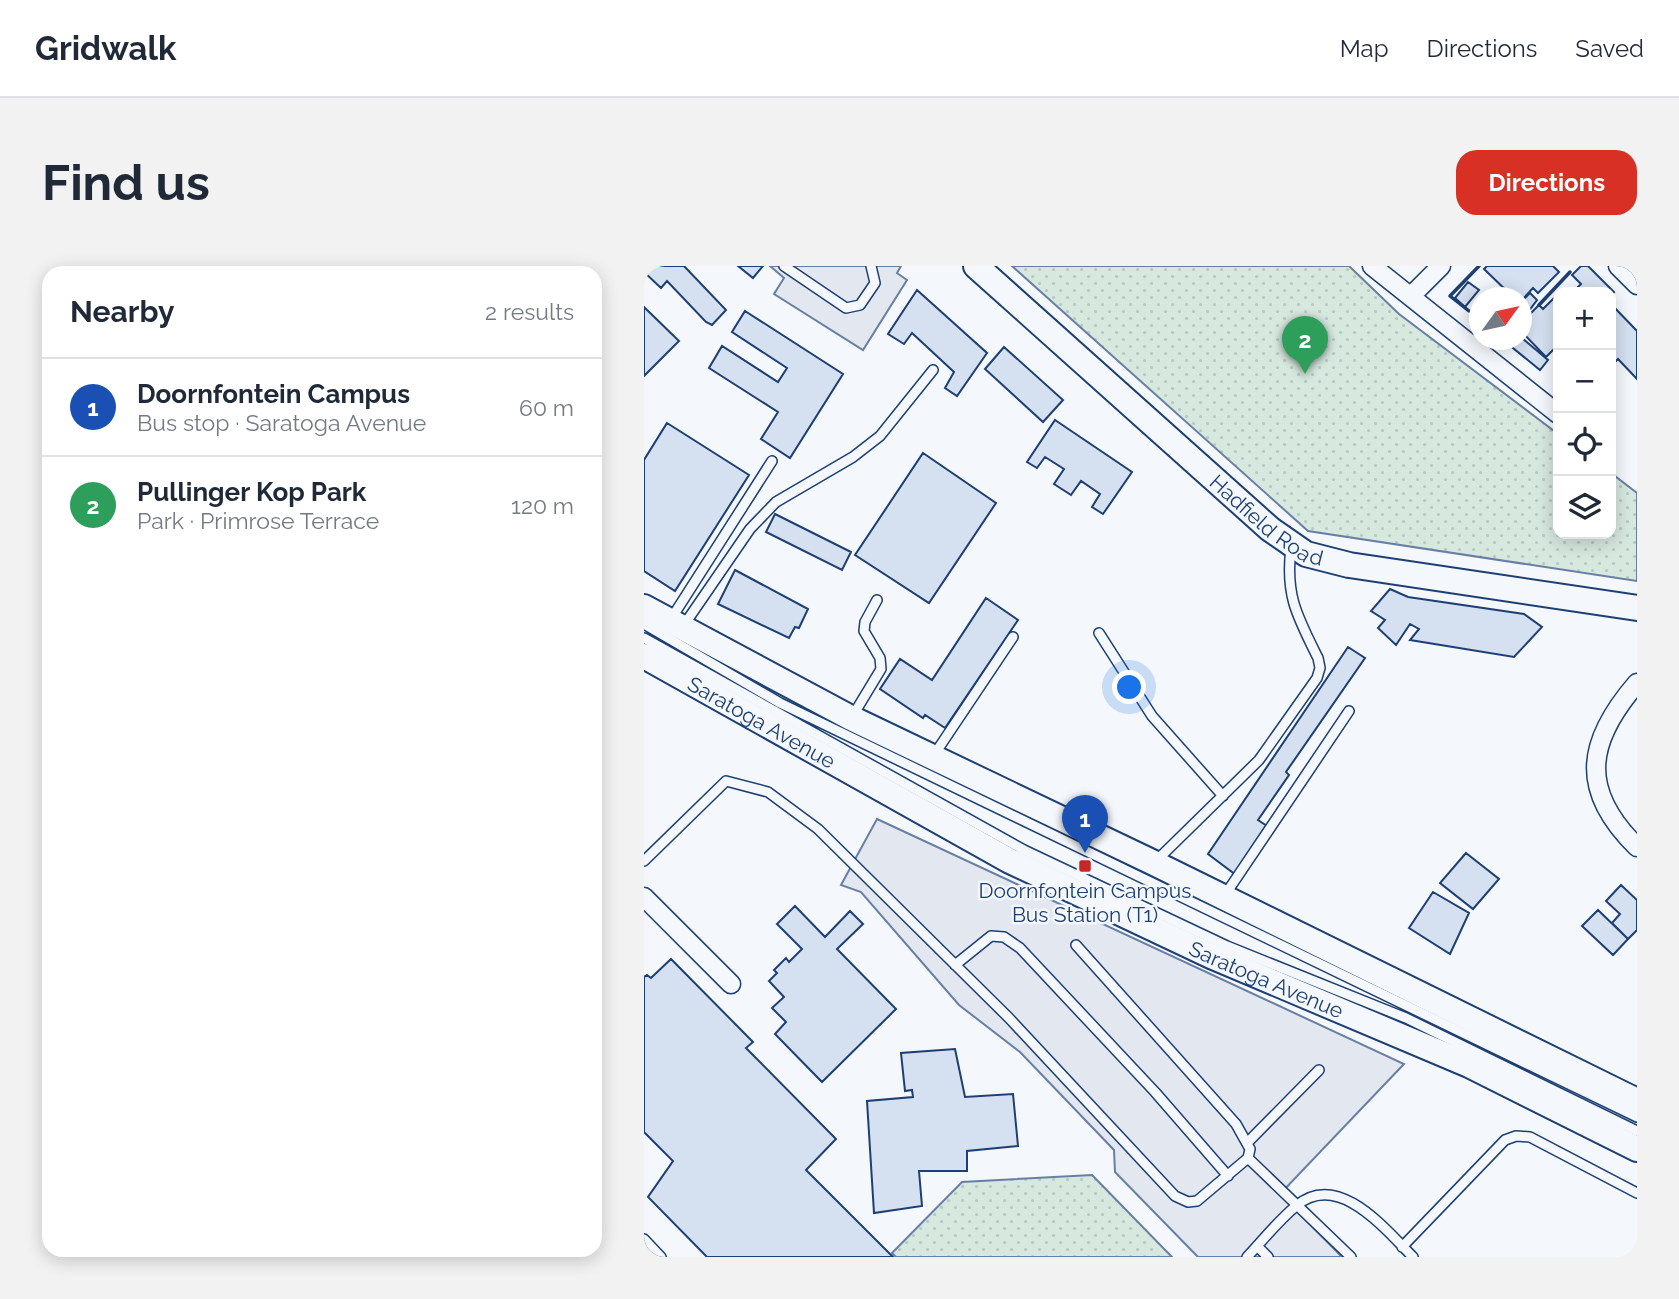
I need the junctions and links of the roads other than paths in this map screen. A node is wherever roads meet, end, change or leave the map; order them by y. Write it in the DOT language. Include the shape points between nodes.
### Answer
graph roads {
  1 [pos="784,266"];
  2 [pos="871,266"];
  3 [pos="976,266"];
  4 [pos="1372,266"];
  5 [pos="1441,266"];
  6 [pos="1618,266"];
  7 [pos="1637,285"];
  8 [pos="1411,296"];
  9 [pos="933,370"];
  10 [pos="1557,413"];
  11 [pos="772,461"];
  12 [pos="1292,546"];
  13 [pos="877,600"];
  14 [pos="644,607"];
  15 [pos="1637,608"];
  16 [pos="677,623"];
  17 [pos="644,624"];
  18 [pos="1100,633"];
  19 [pos="1013,637"];
  20 [pos="644,638"];
  21 [pos="644,656"];
  22 [pos="1637,683"];
  23 [pos="1349,711"];
  24 [pos="851,718"];
  25 [pos="933,757"];
  26 [pos="1223,796"];
  27 [pos="1637,847"];
  28 [pos="644,861"];
  29 [pos="1154,863"];
  30 [pos="644,897"];
  31 [pos="1219,904"];
  32 [pos="1076,945"];
  33 [pos="955,965"];
  34 [pos="732,984"];
  35 [pos="1319,1070"];
  36 [pos="1637,1101"];
  37 [pos="1637,1117"];
  38 [pos="1637,1131"];
  39 [pos="1247,1143"];
  40 [pos="1637,1149"];
  41 [pos="1248,1158"];
  42 [pos="1228,1176"];
  43 [pos="1637,1194"];
  44 [pos="1297,1204"];
  45 [pos="644,1240"];
  46 [pos="1257,1246"];
  47 [pos="1402,1247"];
  48 [pos="660,1257"];
  49 [pos="1247,1257"];
  50 [pos="1268,1257"];
  51 [pos="1351,1257"];
  52 [pos="1413,1257"];
  1 -- 2 [label="lane" via="846,308 860,305 875,283"];
  3 -- 12 [label="main road, Hadfield Road"];
  4 -- 8 [label="street"];
  5 -- 8 [label="street"];
  6 -- 7 [label="street"];
  8 -- 10 [label="street"];
  9 -- 16 [label="lane" via="880,436 776,502"];
  11 -- 16 [label="lane"];
  12 -- 15 [label="main road, Hadfield Road" via="1349,565"];
  12 -- 26 [label="lane" via="1287,578 1290,596 1320,668 1259,760"];
  13 -- 24 [label="lane" via="864,631 880,658 881,669"];
  14 -- 16 [label="main road"];
  16 -- 24 [label="main road"];
  17 -- 31 [label="lane" via="780,703"];
  18 -- 26 [label="lane" via="1168,737"];
  19 -- 25 [label="lane"];
  20 -- 38 [label="lane" via="1024,850 1227,946 1396,1014"];
  21 -- 40 [label="main road, Saratoga Avenue" via="1010,861 1211,956 1446,1055"];
  22 -- 27 [label="street" via="1610,719 1596,759 1601,802"];
  23 -- 31 [label="lane"];
  24 -- 25 [label="main road"];
  25 -- 29 [label="main road"];
  26 -- 29 [label="lane"];
  28 -- 33 [label="lane" via="726,781 768,792 818,829"];
  29 -- 31 [label="main road"];
  30 -- 34 [label="street"];
  31 -- 36 [label="main road"];
  31 -- 37 [label="lane"];
  32 -- 39 [label="lane" via="1236,1124"];
  33 -- 42 [label="lane" via="1175,1196 1197,1201"];
  33 -- 42 [label="lane" via="991,936 1004,937 1020,948"];
  35 -- 39 [label="lane"];
  39 -- 41 [label="lane"];
  41 -- 42 [label="lane"];
  41 -- 44 [label="lane"];
  43 -- 47 [label="lane" via="1530,1137 1516,1136 1505,1140"];
  44 -- 46 [label="lane"];
  44 -- 47 [label="lane" via="1314,1195 1348,1198"];
  44 -- 51 [label="lane"];
  45 -- 48 [label="lane"];
  46 -- 49 [label="lane"];
  46 -- 50 [label="lane"];
  47 -- 52 [label="lane"];
}
